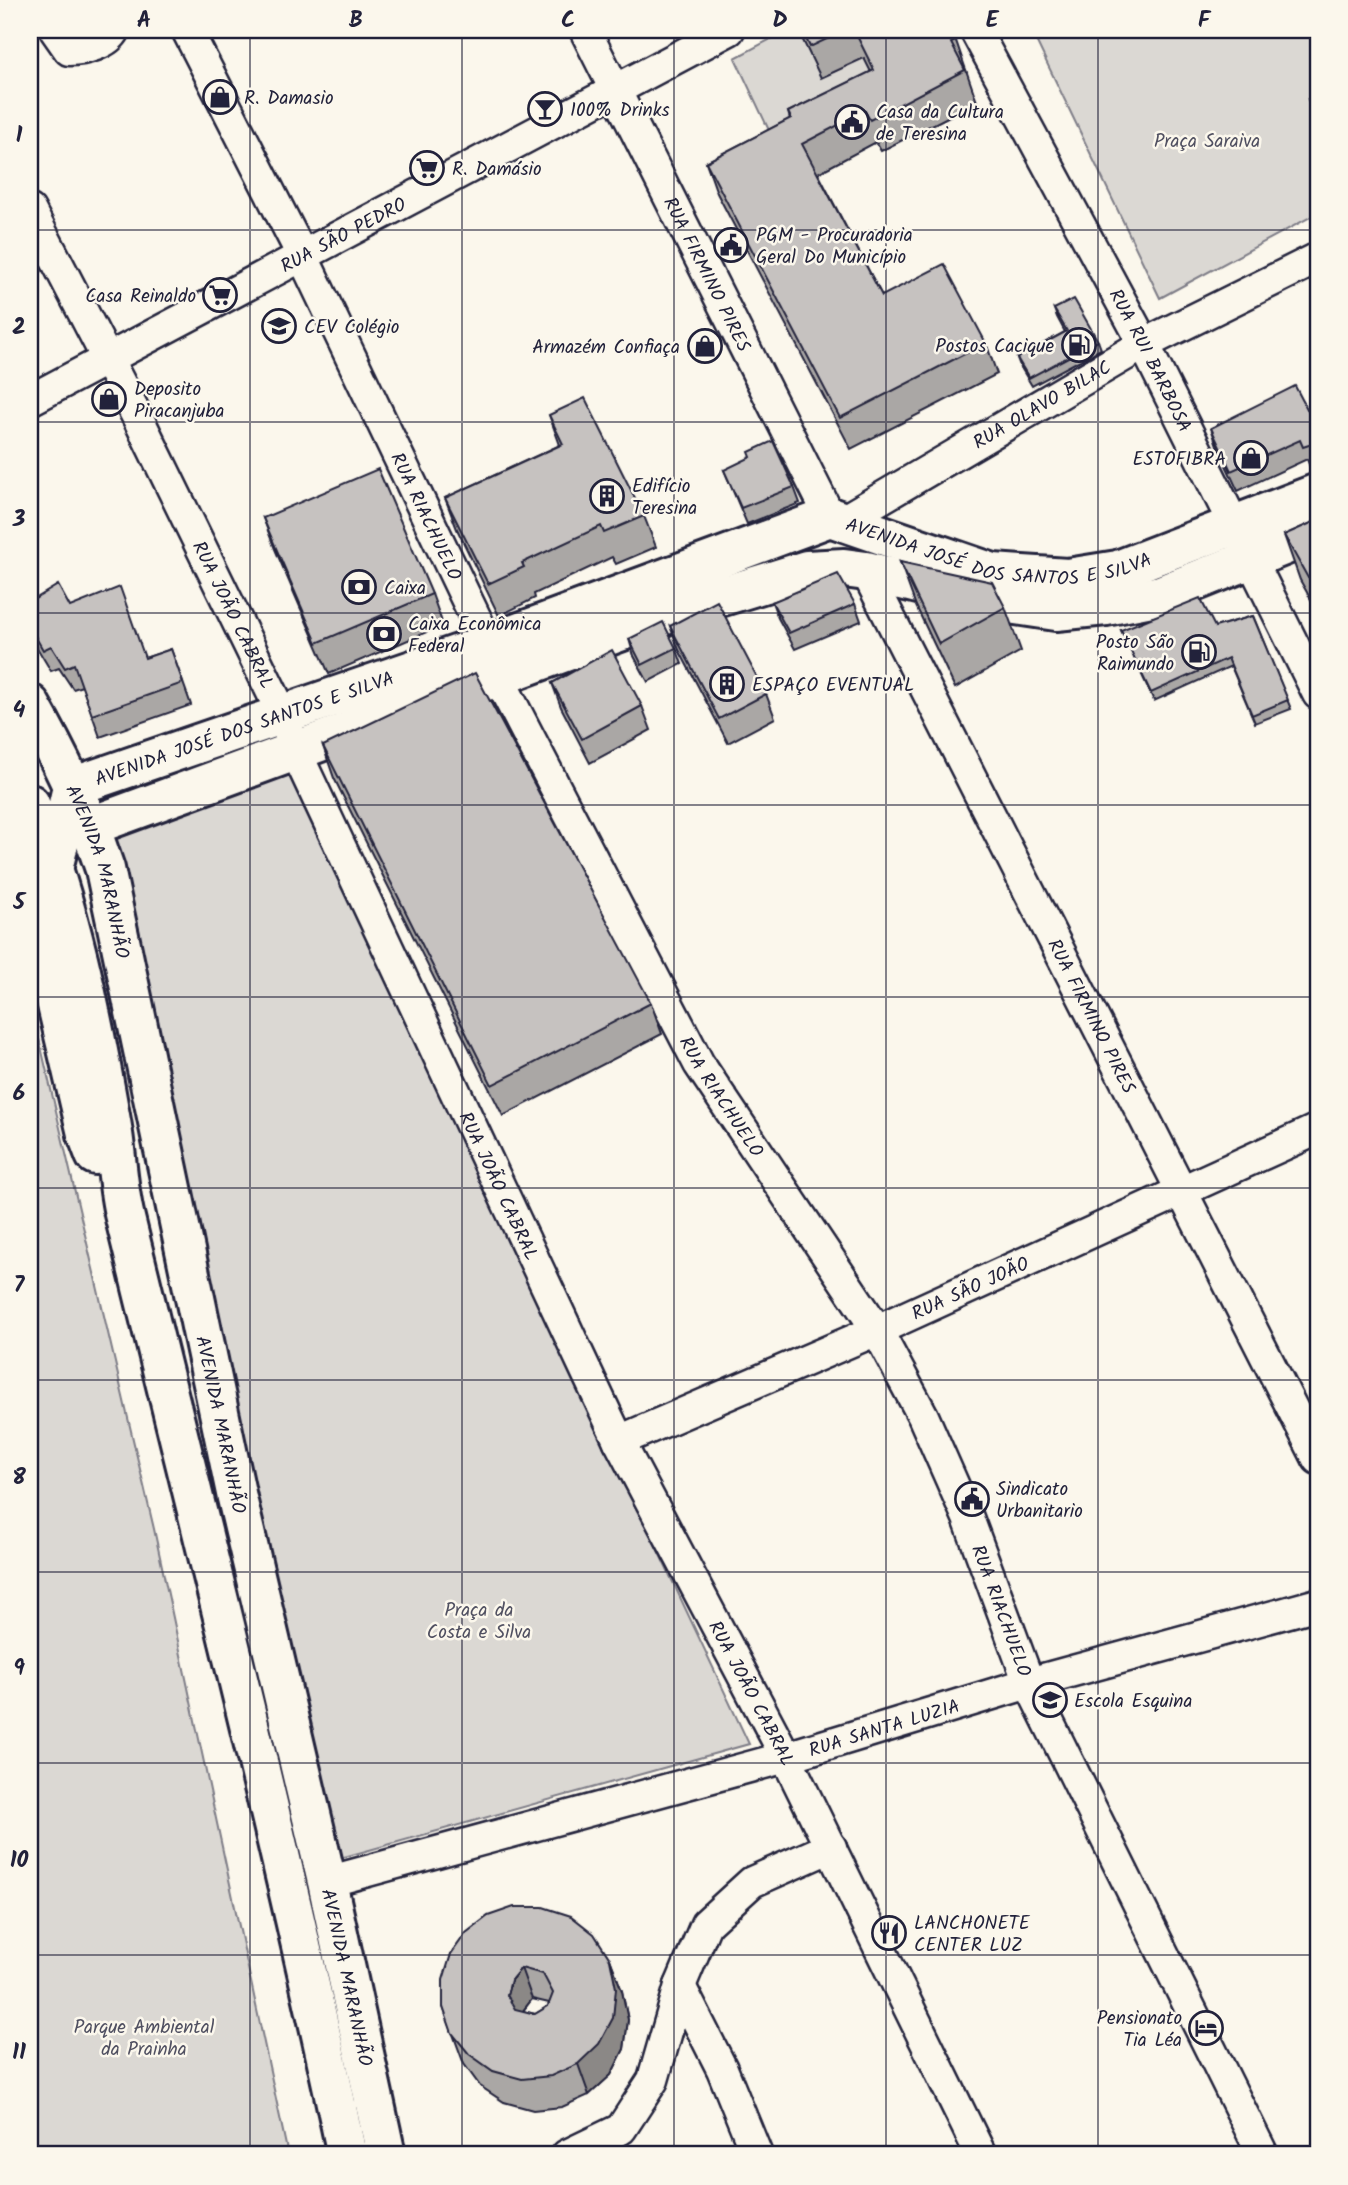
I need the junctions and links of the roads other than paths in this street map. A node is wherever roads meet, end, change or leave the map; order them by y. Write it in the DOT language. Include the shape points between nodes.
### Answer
graph roads {
  1 [pos="55,30"];
  2 [pos="115,30"];
  3 [pos="187,30"];
  4 [pos="585,30"];
  5 [pos="729,30"];
  6 [pos="975,30"];
  7 [pos="617,91"];
  8 [pos="30,210"];
  9 [pos="302,255"];
  10 [pos="1318,258"];
  11 [pos="1144,344"];
  12 [pos="107,358"];
  13 [pos="30,400"];
  14 [pos="1318,493"];
  15 [pos="837,518"];
  16 [pos="1318,532"];
  17 [pos="1241,542"];
  18 [pos="866,571"];
  19 [pos="493,661"];
  20 [pos="1318,694"];
  21 [pos="30,704"];
  22 [pos="282,713"];
  23 [pos="296,752"];
  24 [pos="30,803"];
  25 [pos="76,810"];
  26 [pos="40,887"];
  27 [pos="1318,1129"];
  28 [pos="1181,1189"];
  29 [pos="877,1330"];
  30 [pos="619,1441"];
  31 [pos="1318,1459"];
  32 [pos="1318,1604"];
  33 [pos="1029,1682"];
  34 [pos="786,1757"];
  35 [pos="831,1847"];
  36 [pos="327,1882"];
  37 [pos="680,1986"];
  38 [pos="347,2155"];
  39 [pos="386,2155"];
  40 [pos="567,2155"];
  41 [pos="757,2155"];
  42 [pos="981,2155"];
  43 [pos="1264,2155"];
  1 -- 2 [label="street" via="69,50 83,50"];
  3 -- 9 [label="street, RUA RIACHUELO"];
  4 -- 7 [label="street, RUA FIRMINO PIRES"];
  5 -- 7 [label="street, RUA SÃO PEDRO"];
  6 -- 11 [label="street, RUA RUI BARBOSA"];
  7 -- 9 [label="street, RUA SÃO PEDRO"];
  7 -- 15 [label="street, RUA FIRMINO PIRES"];
  8 -- 12 [label="street, RUA JOÃO CABRAL"];
  9 -- 12 [label="street, RUA SÃO PEDRO"];
  9 -- 19 [label="street, RUA RIACHUELO"];
  10 -- 11 [label="street, RUA OLAVO BILAC"];
  11 -- 15 [label="street, RUA OLAVO BILAC"];
  11 -- 17 [label="street, RUA RUI BARBOSA"];
  12 -- 13 [label="street, RUA SÃO PEDRO"];
  12 -- 22 [label="street, RUA JOÃO CABRAL"];
  14 -- 17 [label="main road, AVENIDA JOSÉ DOS SANTOS E SILVA"];
  15 -- 17 [label="main road, AVENIDA JOSÉ DOS SANTOS E SILVA" via="993,573 1068,578"];
  15 -- 19 [label="main road, AVENIDA JOSÉ DOS SANTOS E SILVA"];
  16 -- 17 [label="main road, AVENIDA JOSÉ DOS SANTOS E SILVA"];
  17 -- 18 [label="main road, AVENIDA JOSÉ DOS SANTOS E SILVA" via="1161,595 1056,611 982,600"];
  17 -- 20 [label="street, RUA RUI BARBOSA"];
  18 -- 19 [label="main road, AVENIDA JOSÉ DOS SANTOS E SILVA" via="807,570"];
  18 -- 28 [label="street, RUA FIRMINO PIRES"];
  19 -- 22 [label="main road, AVENIDA JOSÉ DOS SANTOS E SILVA"];
  19 -- 23 [label="main road, AVENIDA JOSÉ DOS SANTOS E SILVA"];
  19 -- 29 [label="street, RUA RIACHUELO" via="699,1064"];
  21 -- 25 [label="main road, AVENIDA MARANHÃO" via="57,751"];
  22 -- 23 [label="street, RUA JOÃO CABRAL"];
  22 -- 25 [label="main road, AVENIDA JOSÉ DOS SANTOS E SILVA"];
  23 -- 25 [label="main road, AVENIDA JOSÉ DOS SANTOS E SILVA"];
  23 -- 30 [label="street, RUA JOÃO CABRAL"];
  24 -- 25 [label="main road"];
  24 -- 26 [label="main road, AVENIDA MARANHÃO"];
  25 -- 26 [label="main road"];
  25 -- 36 [label="main road, AVENIDA MARANHÃO" via="104,869 237,1498"];
  26 -- 38 [label="main road, AVENIDA MARANHÃO" via="87,1134 124,1212 210,1560"];
  27 -- 28 [label="street, RUA SÃO JOÃO"];
  28 -- 29 [label="street, RUA SÃO JOÃO"];
  28 -- 31 [label="street, RUA FIRMINO PIRES"];
  29 -- 30 [label="street, RUA SÃO JOÃO"];
  29 -- 33 [label="street, RUA RIACHUELO" via="947,1468"];
  30 -- 34 [label="street, RUA JOÃO CABRAL"];
  32 -- 33 [label="street, RUA SANTA LUZIA"];
  33 -- 34 [label="street, RUA SANTA LUZIA"];
  33 -- 43 [label="street, RUA RIACHUELO"];
  34 -- 35 [label="street, RUA JOÃO CABRAL"];
  34 -- 36 [label="street, RUA SANTA LUZIA"];
  35 -- 37 [label="street" via="752,1882 706,1924"];
  35 -- 42 [label="street, RUA JOÃO CABRAL"];
  36 -- 39 [label="main road, AVENIDA MARANHÃO"];
  37 -- 40 [label="street" via="653,2080 621,2129"];
  37 -- 41 [label="street" via="722,2069"];
}
